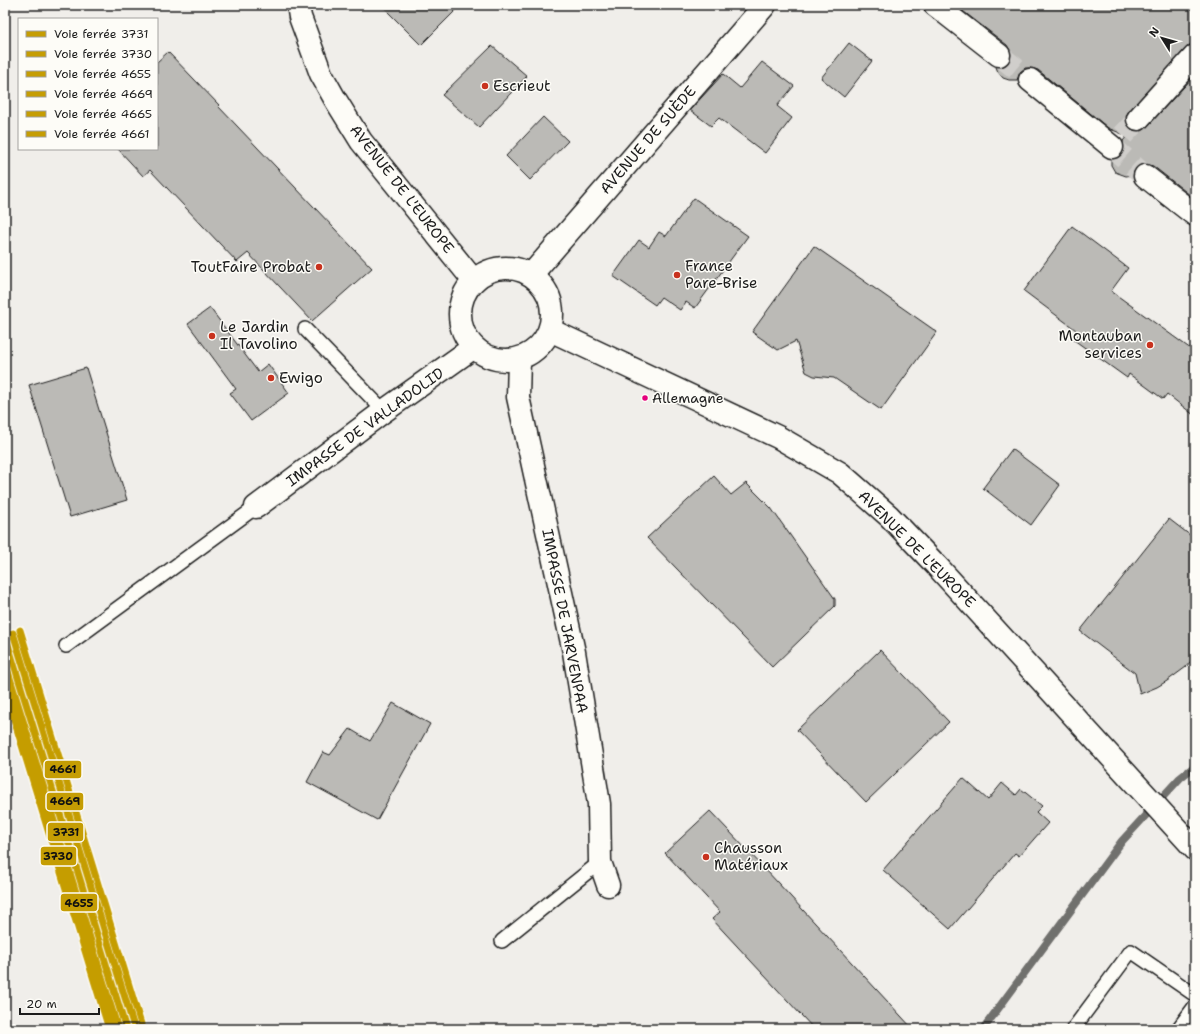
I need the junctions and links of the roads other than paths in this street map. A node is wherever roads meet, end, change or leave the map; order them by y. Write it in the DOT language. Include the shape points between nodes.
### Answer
graph roads {
  1 [pos="298,5"];
  2 [pos="765,5"];
  3 [pos="935,5"];
  4 [pos="999,56"];
  5 [pos="1195,56"];
  6 [pos="1030,80"];
  7 [pos="1138,119"];
  8 [pos="1112,147"];
  9 [pos="1146,176"];
  10 [pos="1195,215"];
  11 [pos="531,274"];
  12 [pos="474,281"];
  13 [pos="305,329"];
  14 [pos="550,330"];
  15 [pos="474,347"];
  16 [pos="519,359"];
  17 [pos="384,411"];
  18 [pos="256,506"];
  19 [pos="66,646"];
  20 [pos="1195,849"];
  21 [pos="600,862"];
  22 [pos="608,885"];
  23 [pos="502,941"];
  24 [pos="1195,995"];
  25 [pos="1195,1006"];
  26 [pos="1073,1029"];
  27 [pos="1178,1029"];
  1 -- 12 [label="street, AVENUE DE L'EUROPE" via="321,74 361,141"];
  2 -- 11 [label="street, AVENUE DE SUÈDE"];
  3 -- 4 [label="street"];
  5 -- 7 [label="street"];
  6 -- 8 [label="street"];
  9 -- 10 [label="street"];
  11 -- 12 [label="street" via="502,268 484,274"];
  11 -- 14 [label="street" via="543,285 550,299 553,314"];
  12 -- 15 [label="street" via="465,292 461,307 465,335"];
  13 -- 17 [label="lane"];
  14 -- 16 [label="street" via="532,353"];
  14 -- 20 [label="street, AVENUE DE L'EUROPE" via="778,437 840,473 889,516 936,564"];
  15 -- 16 [label="street" via="495,359"];
  15 -- 17 [label="street, IMPASSE DE VALLADOLID"];
  16 -- 21 [label="street, IMPASSE DE JARVENPAA" via="518,397 574,652 598,797"];
  17 -- 18 [label="street, IMPASSE DE VALLADOLID"];
  18 -- 19 [label="lane"];
  21 -- 22 [label="street, IMPASSE DE JARVENPAA"];
  21 -- 23 [label="lane"];
  24 -- 26 [label="lane" via="1131,951"];
  25 -- 27 [label="lane"];
}
